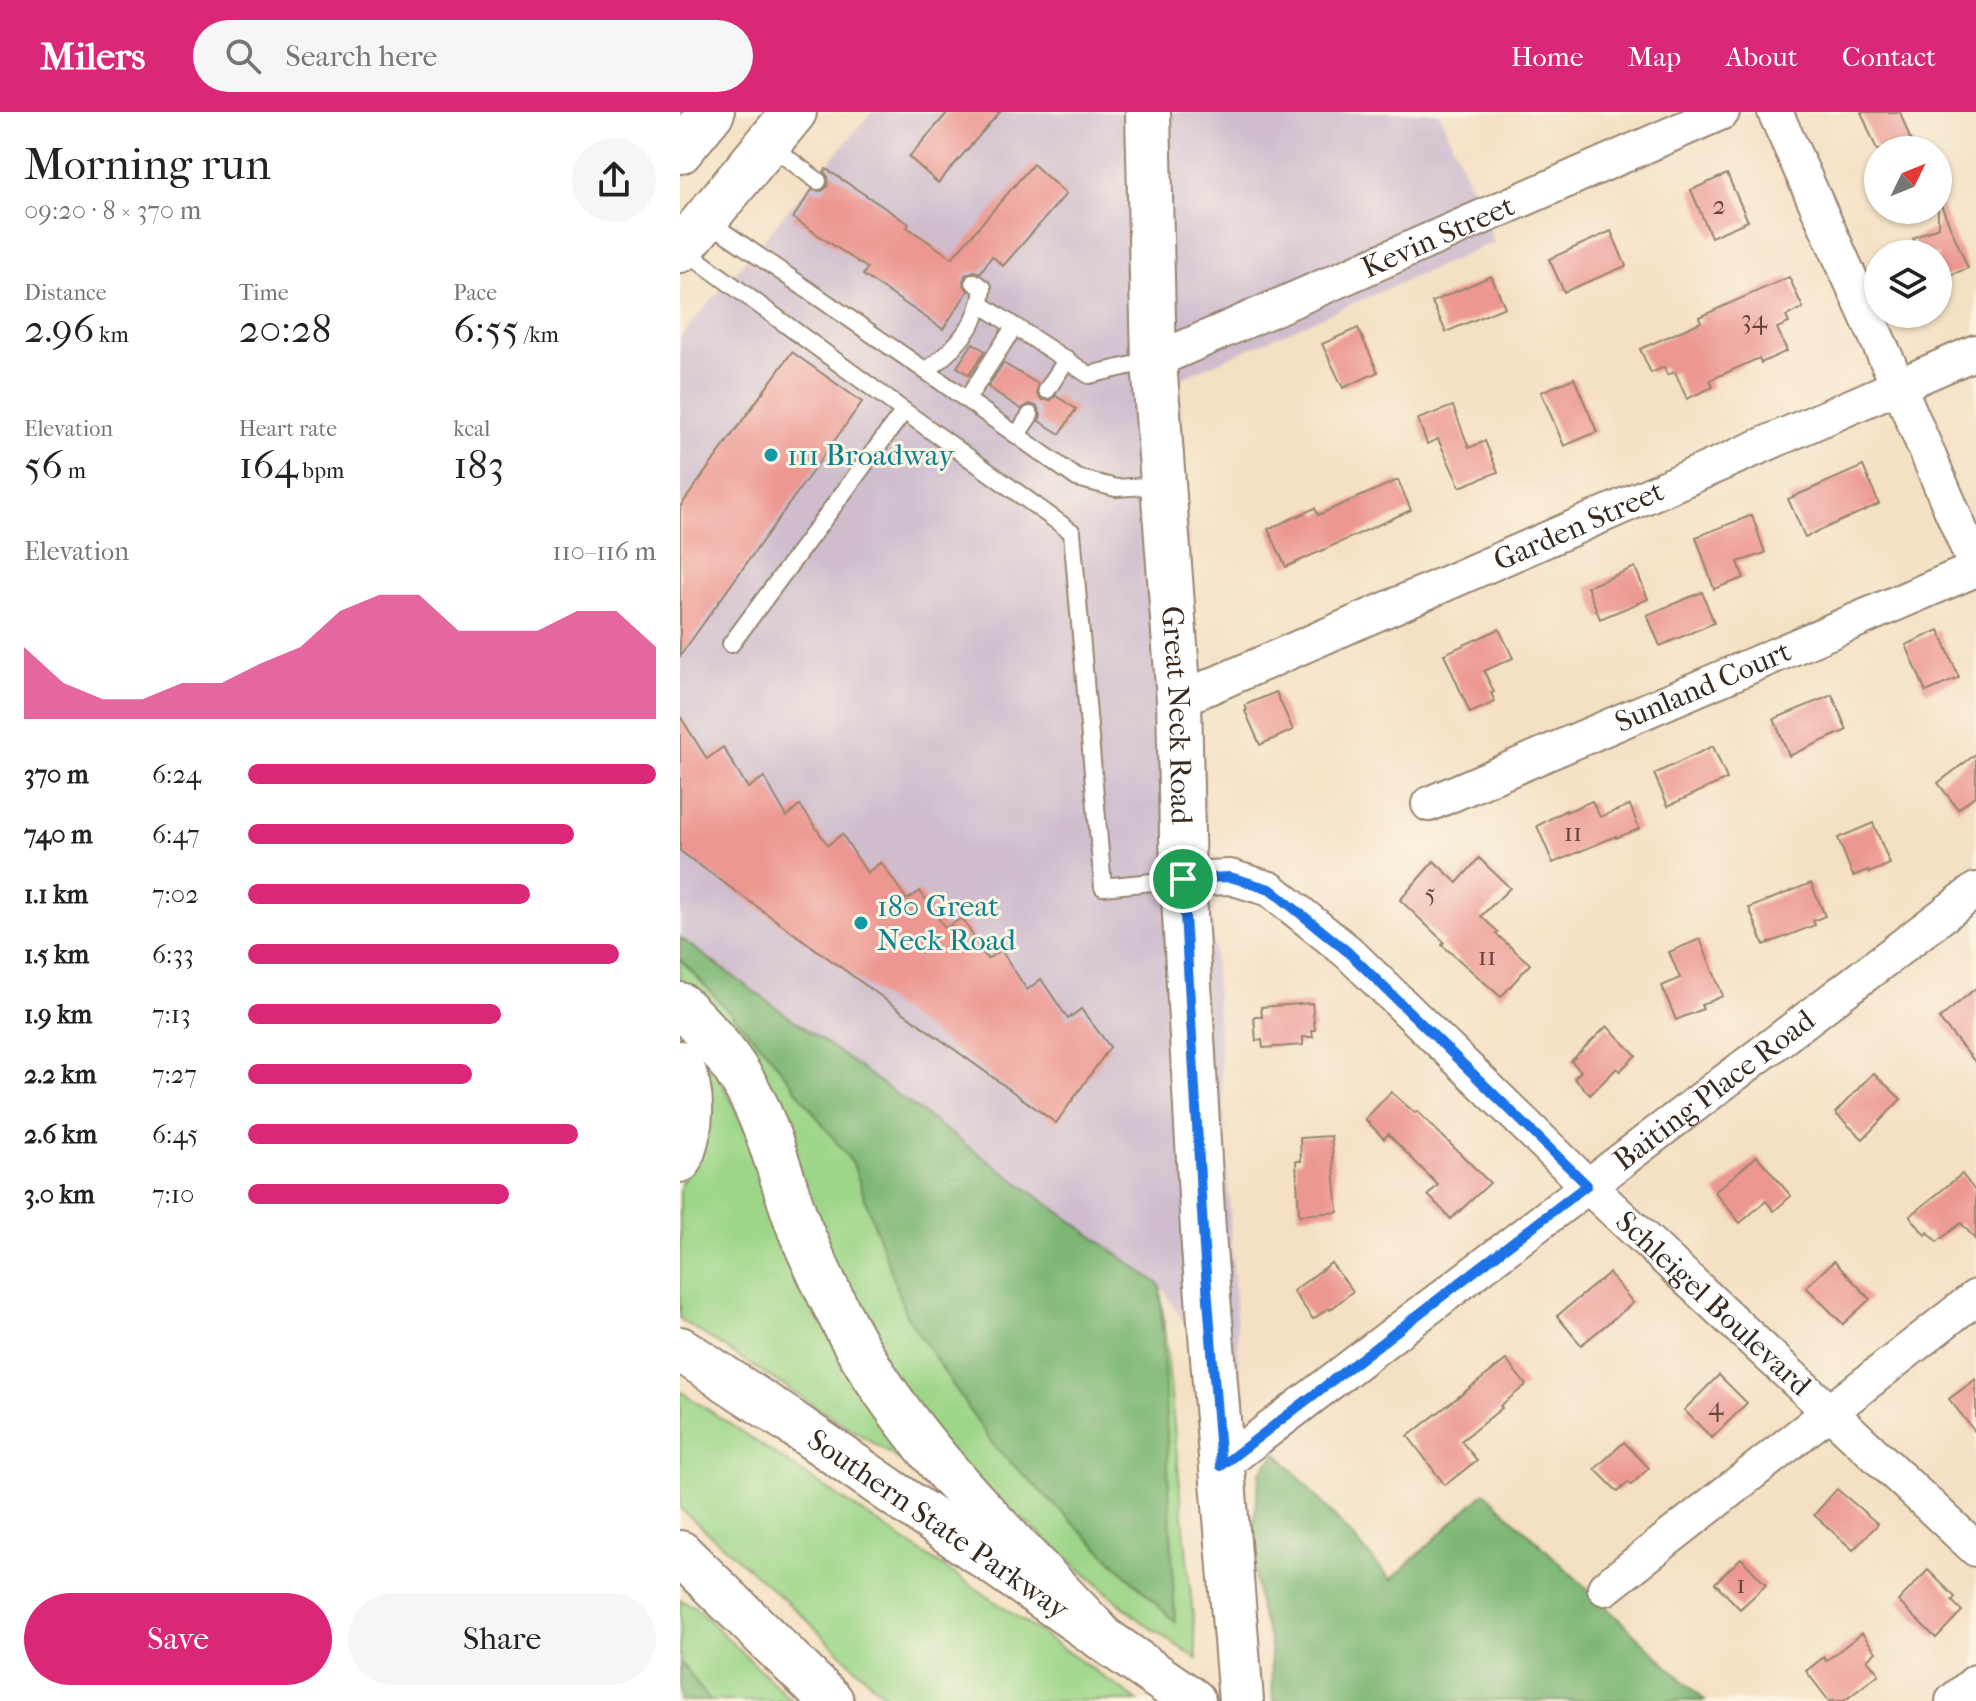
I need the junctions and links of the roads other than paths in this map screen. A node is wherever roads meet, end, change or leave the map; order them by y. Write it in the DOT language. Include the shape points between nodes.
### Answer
graph roads {
  1 [pos="712,112"];
  2 [pos="1148,112"];
  3 [pos="1722,112"];
  4 [pos="1775,112"];
  5 [pos="781,128"];
  6 [pos="680,151"];
  7 [pos="818,181"];
  8 [pos="689,239"];
  9 [pos="974,282"];
  10 [pos="982,305"];
  11 [pos="1014,327"];
  12 [pos="1976,352"];
  13 [pos="1067,359"];
  14 [pos="1154,361"];
  15 [pos="926,371"];
  16 [pos="1899,387"];
  17 [pos="1047,390"];
  18 [pos="967,399"];
  19 [pos="904,411"];
  20 [pos="1030,415"];
  21 [pos="1017,435"];
  22 [pos="1163,485"];
  23 [pos="1976,568"];
  24 [pos="731,644"];
  25 [pos="1179,700"];
  26 [pos="1429,804"];
  27 [pos="1183,879"];
  28 [pos="1976,890"];
  29 [pos="680,1005"];
  30 [pos="680,1063"];
  31 [pos="680,1160"];
  32 [pos="1587,1185"];
  33 [pos="1976,1297"];
  34 [pos="680,1349"];
  35 [pos="1831,1411"];
  36 [pos="1221,1466"];
  37 [pos="1976,1549"];
  38 [pos="680,1553"];
  39 [pos="696,1577"];
  40 [pos="1605,1588"];
  41 [pos="1100,1635"];
  42 [pos="1976,1682"];
  43 [pos="831,1701"];
  44 [pos="1193,1701"];
  45 [pos="1241,1701"];
  46 [pos="1953,1701"];
  1 -- 6 [label="main road"];
  2 -- 14 [label="main road, Great Neck Road"];
  3 -- 14 [label="street, Kevin Street"];
  4 -- 16 [label="street"];
  5 -- 7 [label="lane"];
  5 -- 8 [label="main road"];
  8 -- 15 [label="lane"];
  8 -- 19 [label="lane"];
  9 -- 10 [label="lane" via="983,288"];
  10 -- 11 [label="lane"];
  10 -- 15 [label="lane" via="950,353"];
  11 -- 13 [label="lane"];
  11 -- 18 [label="lane"];
  12 -- 16 [label="street, Garden Street"];
  13 -- 14 [label="lane" via="1089,375"];
  13 -- 17 [label="lane"];
  14 -- 22 [label="main road, Great Neck Road"];
  15 -- 18 [label="lane"];
  16 -- 23 [label="street"];
  16 -- 25 [label="street, Garden Street"];
  18 -- 21 [label="lane"];
  19 -- 24 [label="lane"];
  19 -- 27 [label="lane" via="1072,532 1103,887"];
  20 -- 21 [label="lane"];
  21 -- 22 [label="lane" via="1077,478 1116,488"];
  22 -- 25 [label="main road, Great Neck Road"];
  23 -- 26 [label="street, Sunland Court"];
  25 -- 27 [label="main road, Great Neck Road"];
  27 -- 32 [label="street, Schleigel Boulevard" via="1230,877 1270,889 1348,952"];
  27 -- 36 [label="main road, Great Neck Road"];
  28 -- 32 [label="street, Baiting Place Road"];
  29 -- 41 [label="main road" via="712,1036 756,1106 817,1269 892,1401 966,1492"];
  30 -- 31 [label="main road" via="692,1105"];
  32 -- 35 [label="street, Schleigel Boulevard"];
  32 -- 36 [label="street, Baiting Place Road"];
  33 -- 35 [label="street"];
  34 -- 41 [label="main road, Southern State Parkway"];
  35 -- 37 [label="street, Schleigel Boulevard"];
  35 -- 40 [label="street"];
  36 -- 45 [label="main road, Great Neck Road"];
  38 -- 39 [label="main road"];
  39 -- 43 [label="main road"];
  41 -- 44 [label="main road, Southern State Parkway"];
  42 -- 46 [label="street"];
}
